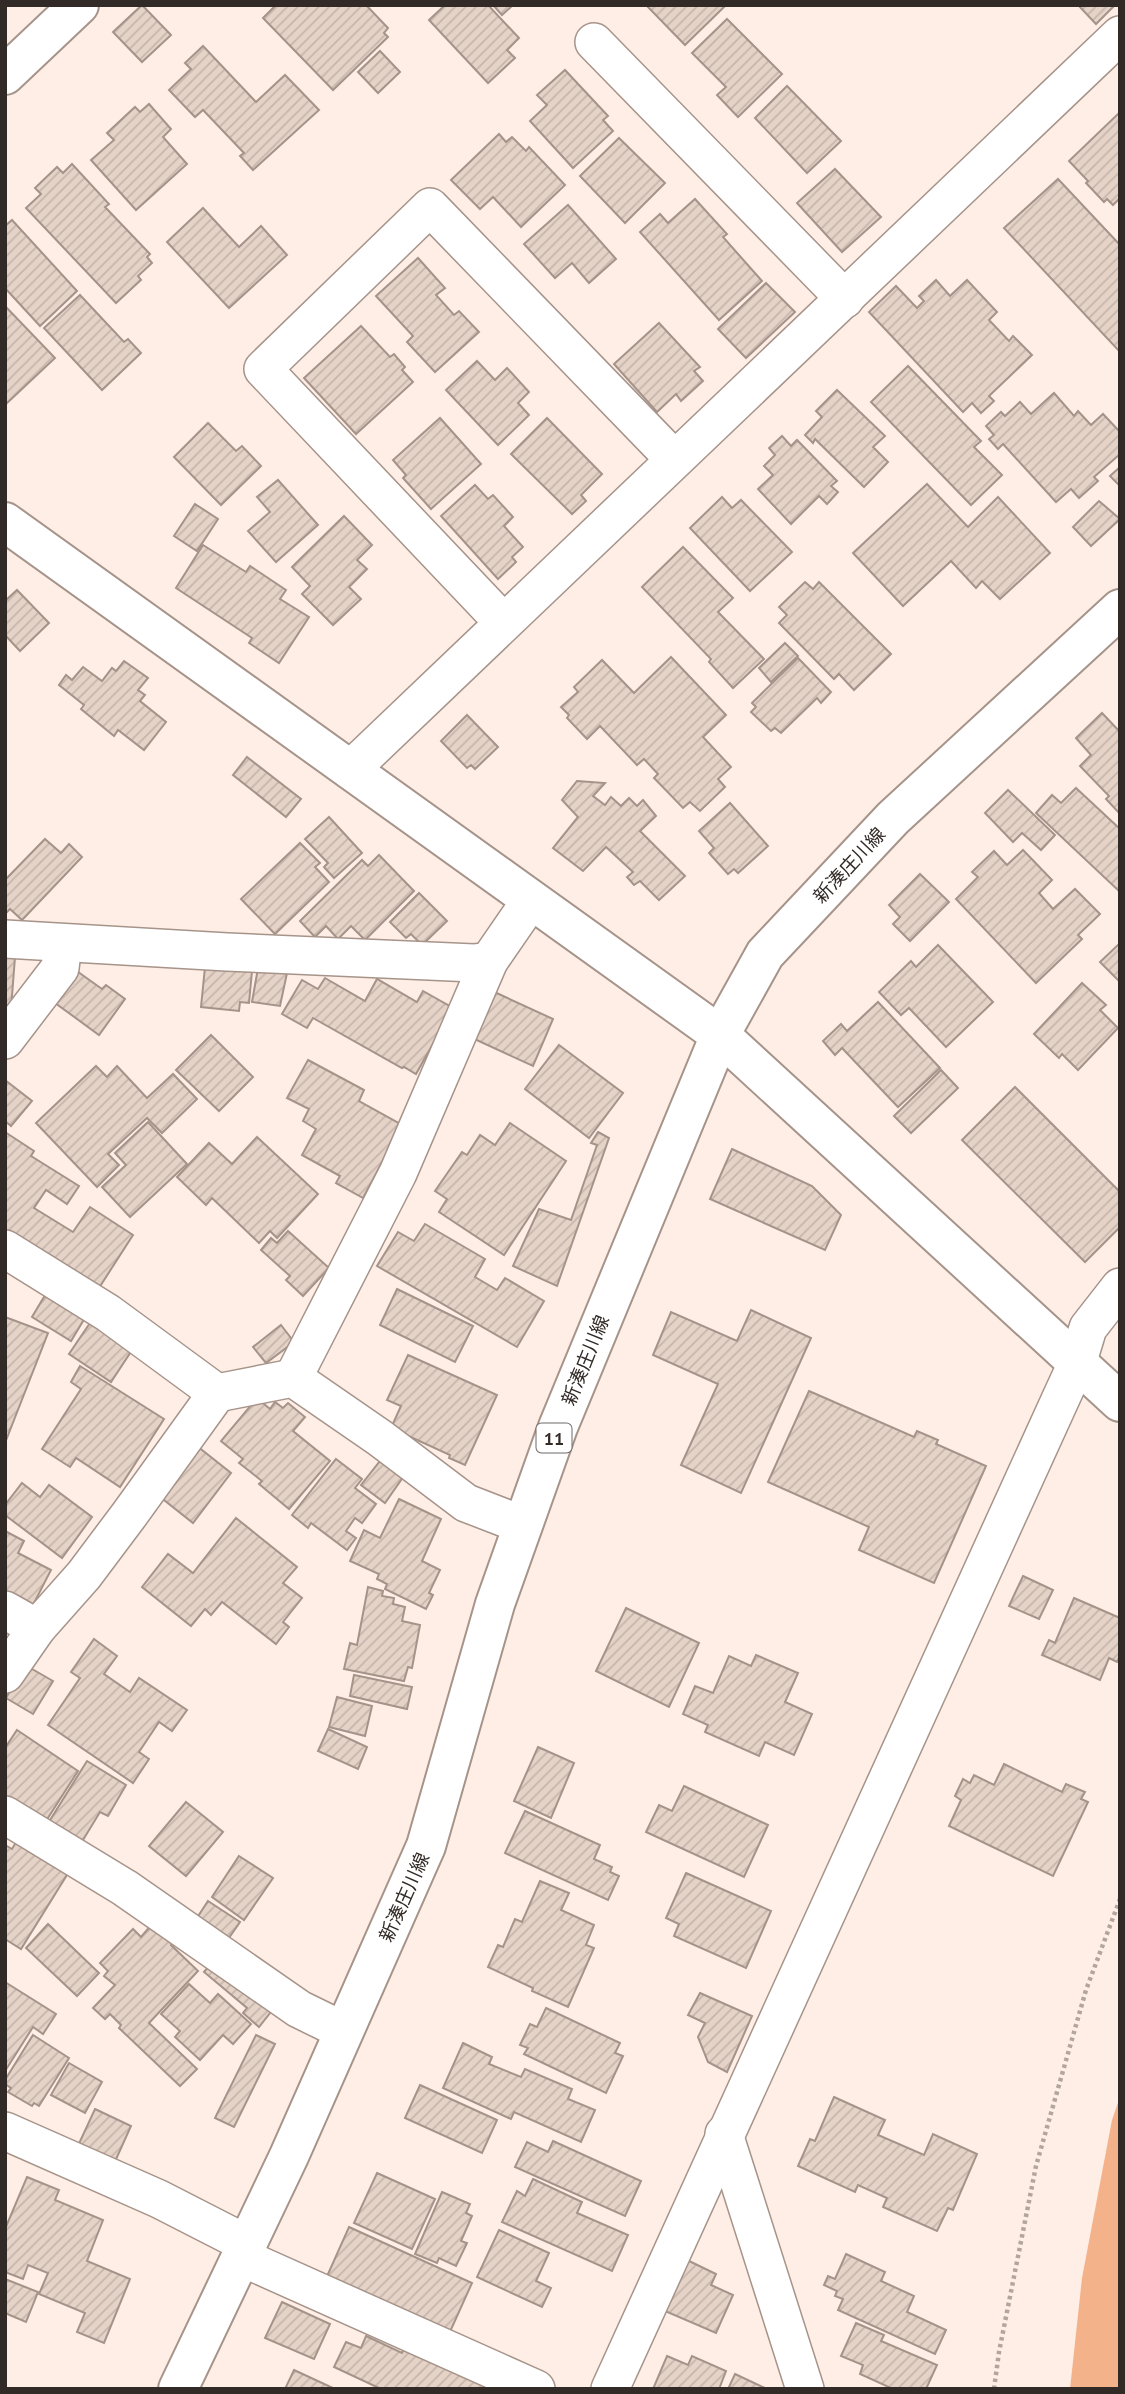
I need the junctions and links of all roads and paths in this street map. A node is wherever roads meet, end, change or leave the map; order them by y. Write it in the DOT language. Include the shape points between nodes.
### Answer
graph roads {
  1 [pos="79,5"];
  2 [pos="1120,35"];
  3 [pos="594,41"];
  4 [pos="5,75"];
  5 [pos="845,299"];
  6 [pos="674,459"];
  7 [pos="5,522"];
  8 [pos="1120,609"];
  9 [pos="503,622"];
  10 [pos="350,770"];
  11 [pos="531,900"];
  12 [pos="5,939"];
  13 [pos="63,943"];
  14 [pos="489,961"];
  15 [pos="720,1035"];
  16 [pos="5,1040"];
  17 [pos="5,1249"];
  18 [pos="1120,1287"];
  19 [pos="1077,1361"];
  20 [pos="293,1378"];
  21 [pos="217,1393"];
  22 [pos="1120,1402"];
  23 [pos="523,1525"];
  24 [pos="5,1610"];
  25 [pos="37,1629"];
  26 [pos="5,1674"];
  27 [pos="5,1815"];
  28 [pos="1120,1899"];
  29 [pos="344,2031"];
  30 [pos="5,2131"];
  31 [pos="724,2134"];
  32 [pos="244,2250"];
  33 [pos="178,2389"];
  34 [pos="536,2389"];
  35 [pos="610,2389"];
  36 [pos="805,2389"];
  37 [pos="994,2389"];
  1 -- 4 [label="main road"];
  2 -- 5 [label="street"];
  3 -- 5 [label="street"];
  5 -- 6 [label="street"];
  6 -- 9 [label="street"];
  6 -- 9 [label="street" via="430,208 263,369"];
  7 -- 10 [label="main road"];
  8 -- 15 [label="main road, 新湊庄川線 / 11" via="893,818 765,954"];
  9 -- 10 [label="street"];
  10 -- 11 [label="main road"];
  11 -- 14 [label="street"];
  11 -- 15 [label="main road"];
  12 -- 13 [label="street"];
  13 -- 14 [label="street"];
  13 -- 16 [label="street" via="60,968"];
  14 -- 20 [label="street" via="398,1173"];
  15 -- 19 [label="main road"];
  15 -- 23 [label="main road, 新湊庄川線 / 11" via="558,1427"];
  17 -- 21 [label="street" via="108,1313"];
  18 -- 19 [label="street" via="1088,1328"];
  19 -- 22 [label="main road"];
  19 -- 31 [label="street"];
  20 -- 21 [label="street"];
  20 -- 23 [label="street" via="467,1503"];
  21 -- 25 [label="street" via="84,1575"];
  23 -- 29 [label="main road, 新湊庄川線 / 11" via="495,1604 426,1846"];
  24 -- 25 [label="street"];
  25 -- 26 [label="street"];
  27 -- 29 [label="street" via="125,1888 299,2010"];
  28 -- 37 [label="path" via="1086,1990 1036,2166"];
  29 -- 32 [label="main road, 新湊庄川線 / 11"];
  30 -- 32 [label="street" via="159,2199"];
  31 -- 35 [label="street"];
  31 -- 36 [label="street"];
  32 -- 33 [label="main road, 新湊庄川線 / 11"];
  32 -- 34 [label="street"];
}
